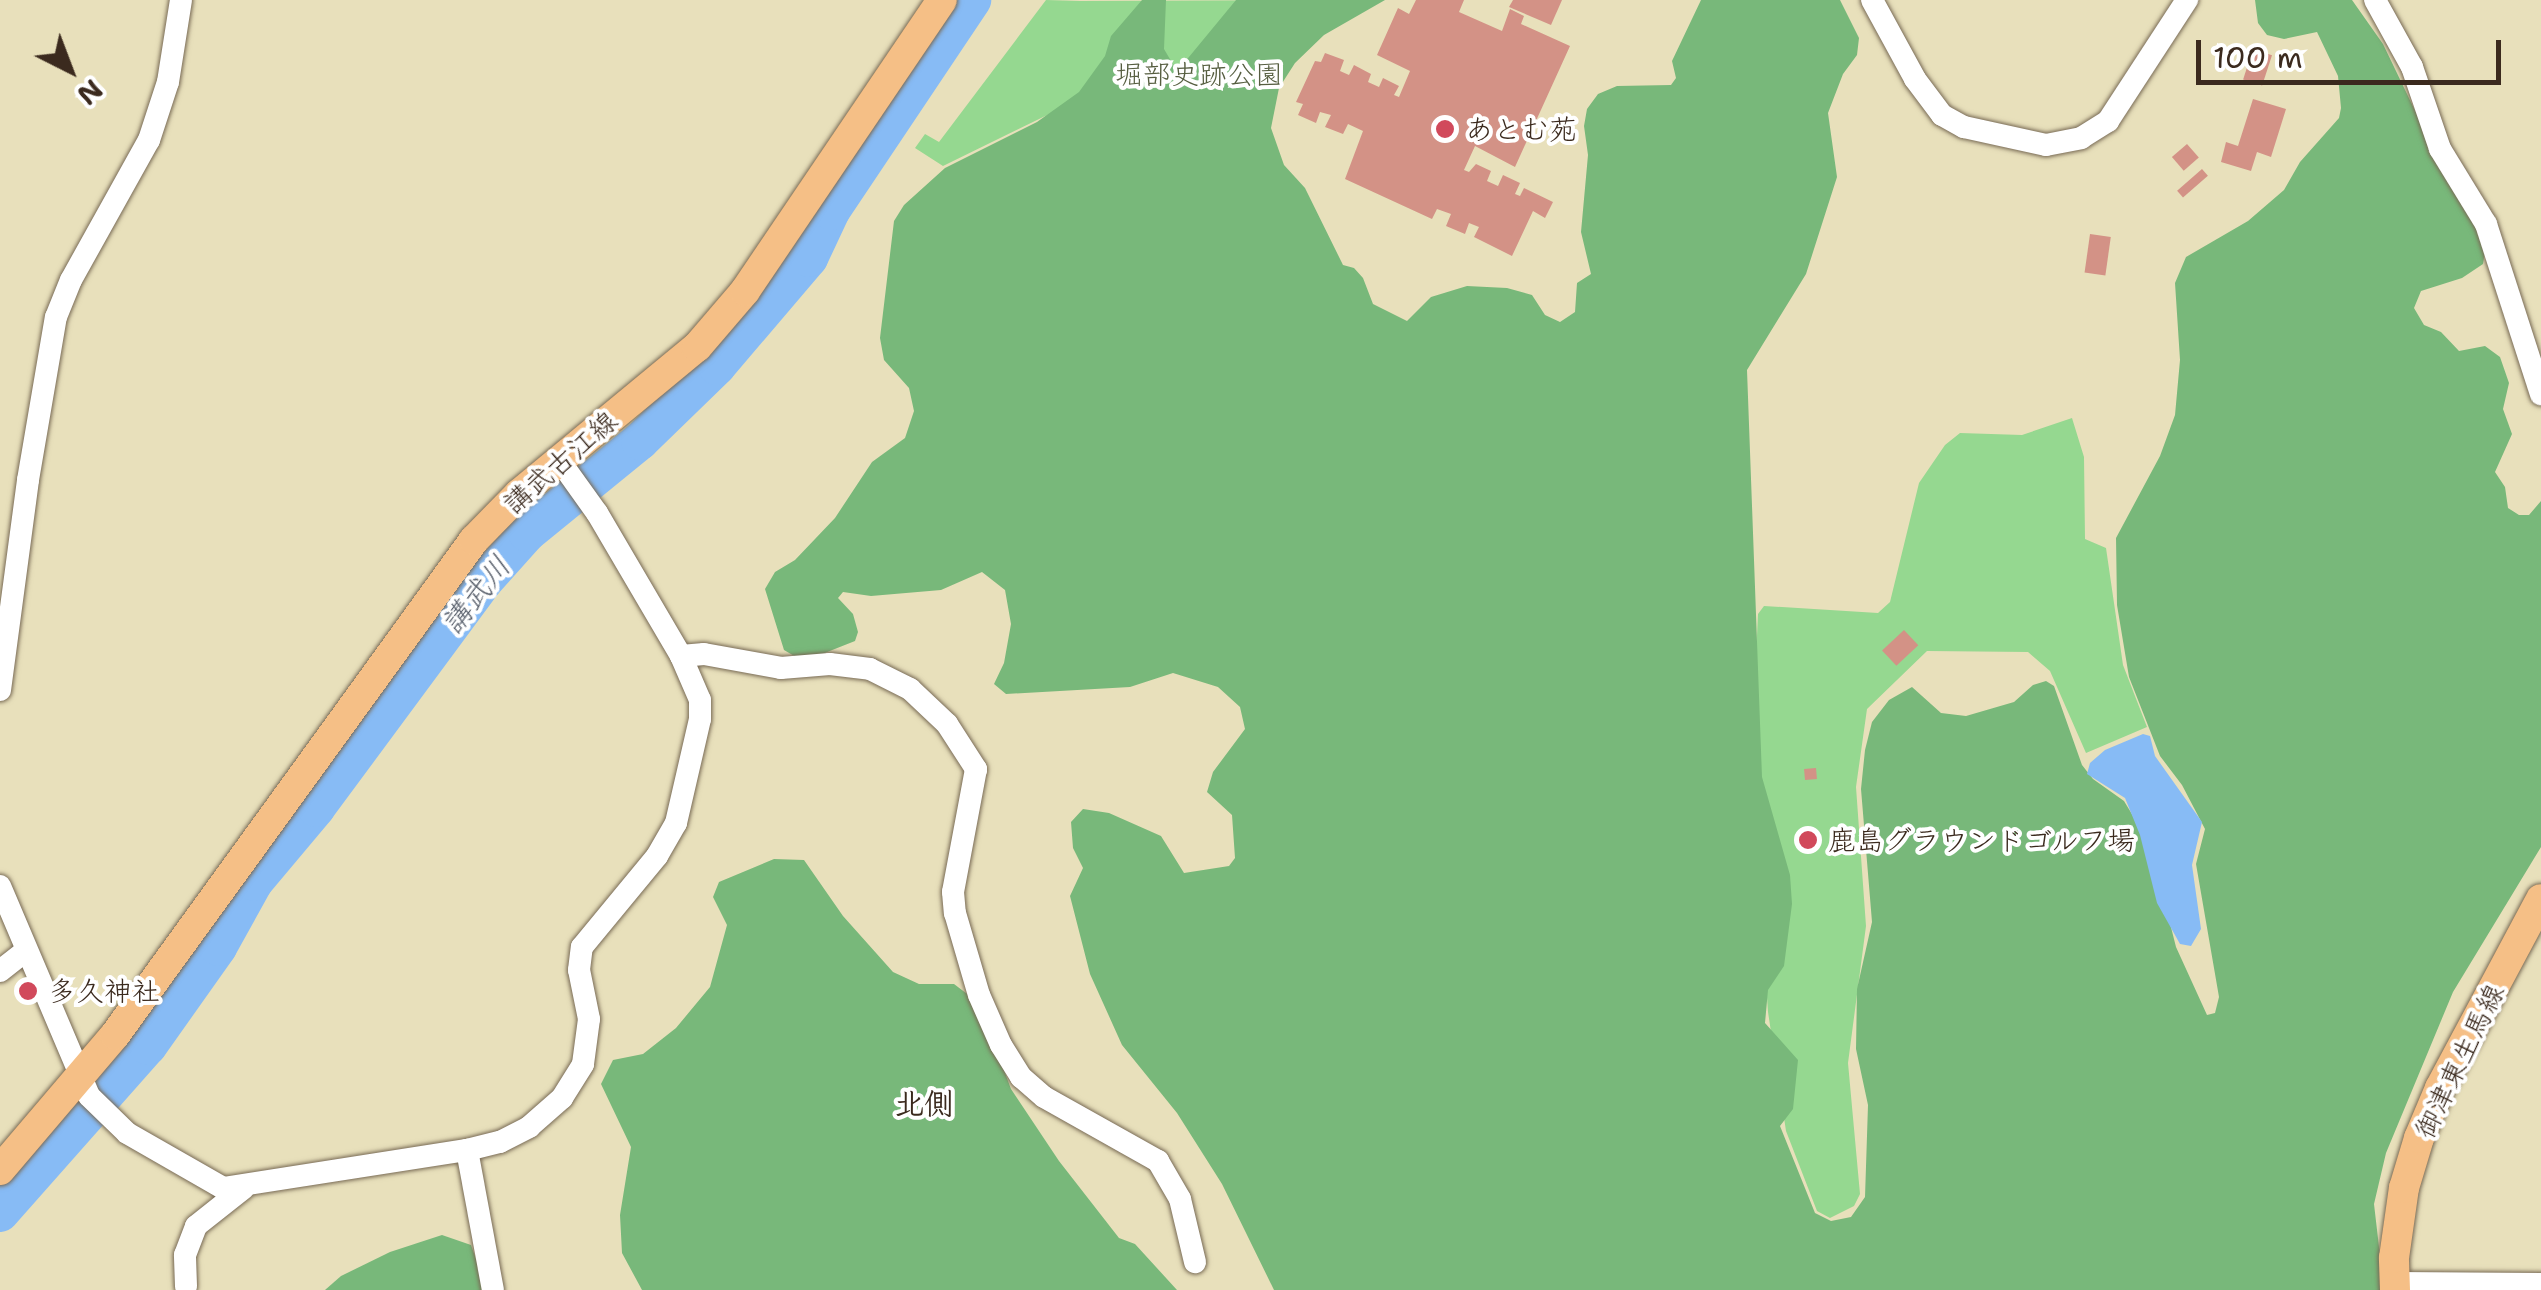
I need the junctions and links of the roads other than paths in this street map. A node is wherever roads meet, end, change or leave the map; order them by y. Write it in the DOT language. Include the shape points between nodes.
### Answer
graph roads {
  1 [pos="181,0"];
  2 [pos="942,0"];
  3 [pos="1872,0"];
  4 [pos="2187,0"];
  5 [pos="2375,0"];
  6 [pos="2541,394"];
  7 [pos="564,466"];
  8 [pos="681,656"];
  9 [pos="0,690"];
  10 [pos="0,886"];
  11 [pos="2541,899"];
  12 [pos="26,951"];
  13 [pos="0,971"];
  14 [pos="84,1088"];
  15 [pos="467,1150"];
  16 [pos="0,1170"];
  17 [pos="244,1188"];
  18 [pos="1195,1262"];
  19 [pos="2541,1284"];
  20 [pos="186,1286"];
  21 [pos="2395,1286"];
  22 [pos="493,1290"];
  1 -- 9 [label="street" via="168,82 149,140 56,318"];
  2 -- 7 [label="main road, 講武古江線" via="745,290 698,347"];
  3 -- 4 [label="street" via="1914,79 1942,115 2046,145 2081,138 2108,122"];
  5 -- 6 [label="street" via="2412,67 2440,149 2486,224"];
  7 -- 8 [label="street"];
  7 -- 14 [label="main road, 講武古江線" via="474,540 446,576"];
  8 -- 15 [label="street" via="700,700 686,795 658,856 582,947 579,970 589,1019 583,1064 562,1098 529,1128"];
  8 -- 18 [label="street" via="870,670 910,690 947,724 976,769 953,892 955,913 1001,1045 1044,1097 1158,1161 1180,1198"];
  10 -- 12 [label="street"];
  11 -- 21 [label="main road, 御津東生馬線" via="2419,1138 2404,1188"];
  12 -- 13 [label="street"];
  12 -- 14 [label="street"];
  14 -- 16 [label="main road, 講武古江線"];
  14 -- 17 [label="street" via="116,1124 223,1188"];
  15 -- 17 [label="street"];
  15 -- 22 [label="street"];
  17 -- 20 [label="street" via="191,1235"];
  19 -- 21 [label="street"];
}
